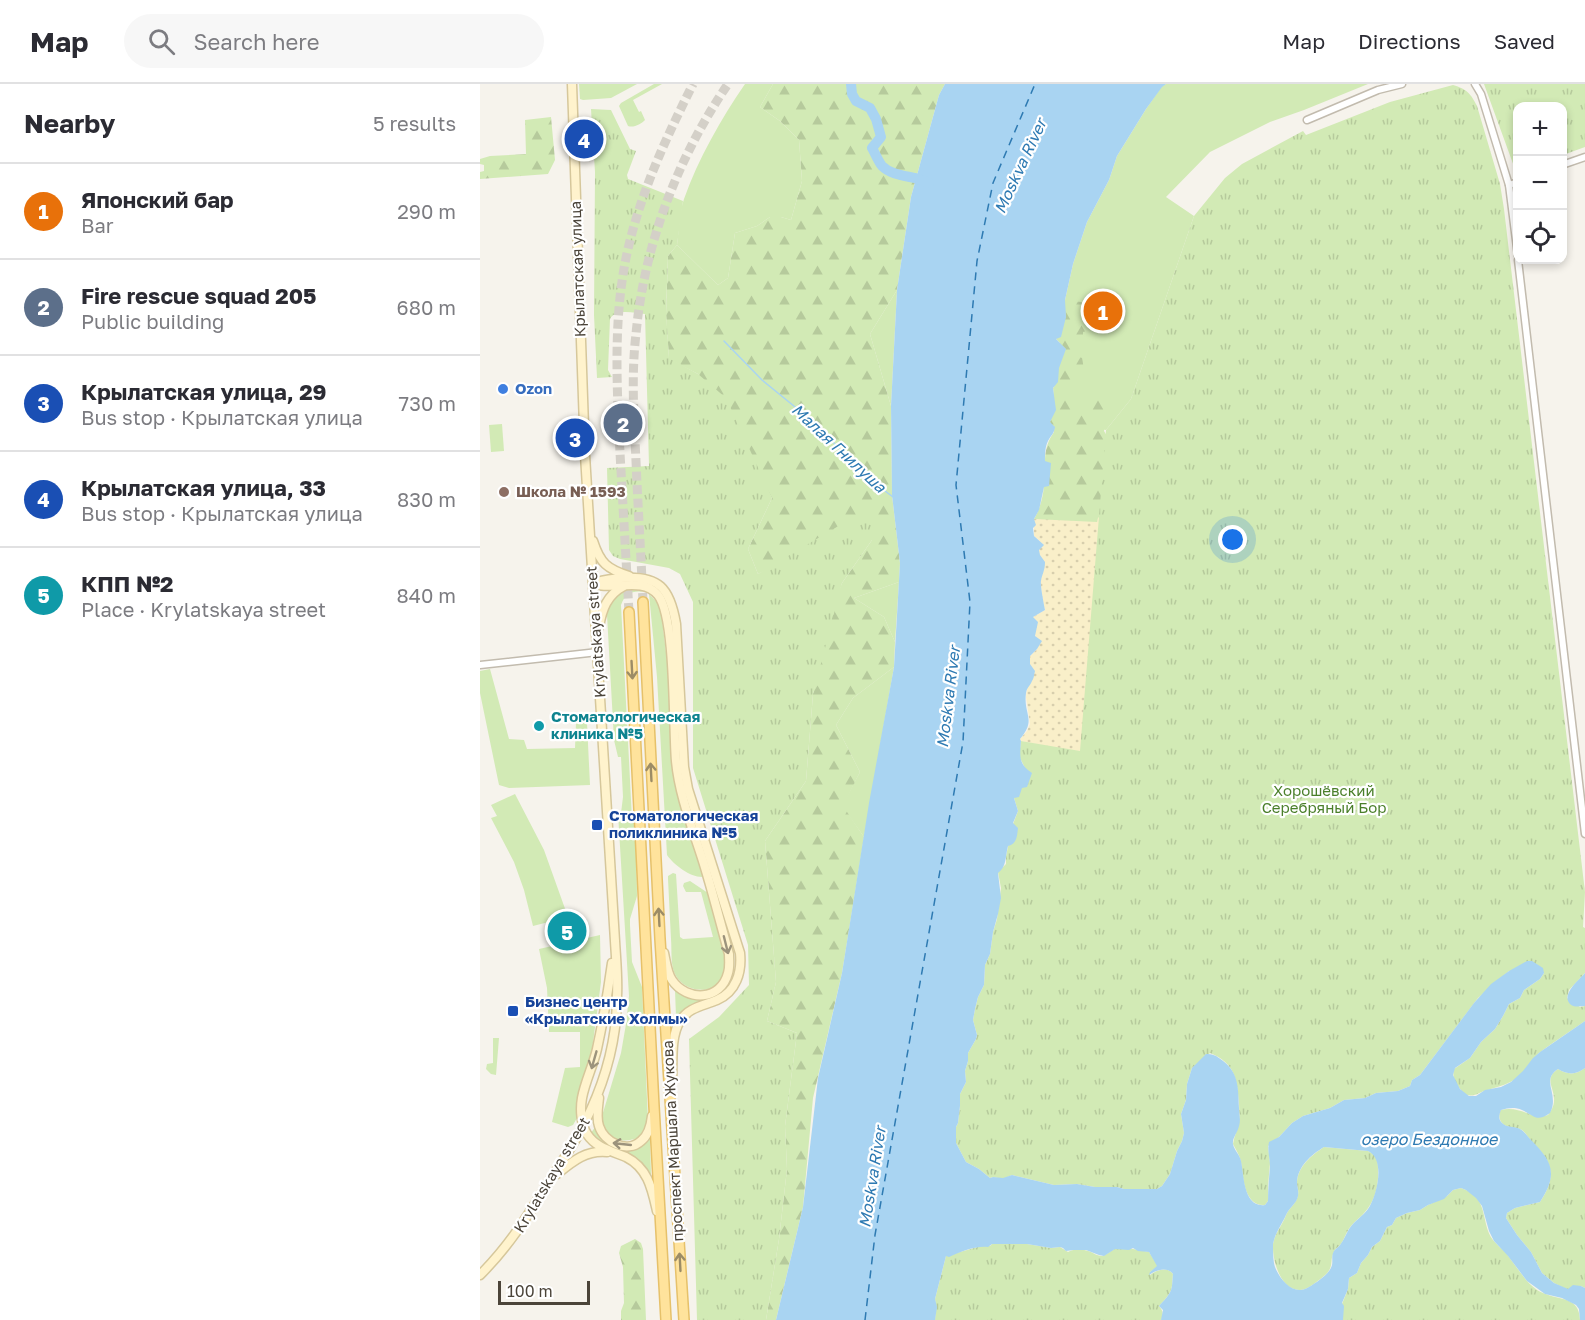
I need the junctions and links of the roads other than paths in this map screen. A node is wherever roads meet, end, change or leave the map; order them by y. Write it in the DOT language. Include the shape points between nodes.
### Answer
graph roads {
  1 [pos="572,84"];
  2 [pos="1402,84"];
  3 [pos="1475,84"];
  4 [pos="1307,120"];
  5 [pos="1585,157"];
  6 [pos="1567,164"];
  7 [pos="1513,184"];
  8 [pos="1509,185"];
  9 [pos="1513,217"];
  10 [pos="1519,264"];
  11 [pos="589,528"];
  12 [pos="632,581"];
  13 [pos="593,584"];
  14 [pos="643,602"];
  15 [pos="629,612"];
  16 [pos="597,639"];
  17 [pos="598,652"];
  18 [pos="480,665"];
  19 [pos="1585,834"];
  20 [pos="660,939"];
  21 [pos="615,941"];
  22 [pos="601,1087"];
  23 [pos="671,1102"];
  24 [pos="654,1106"];
  25 [pos="583,1127"];
  26 [pos="612,1153"];
  27 [pos="550,1180"];
  28 [pos="660,1223"];
  29 [pos="480,1275"];
  30 [pos="666,1320"];
  31 [pos="684,1320"];
  1 -- 11 [label="main road, Krylatskaya street"];
  2 -- 4 [label="street"];
  3 -- 8 [label="street"];
  5 -- 6 [label="street"];
  7 -- 8 [label="street"];
  8 -- 9 [label="street"];
  10 -- 19 [label="street"];
  11 -- 12 [label="main road" via="603,562"];
  11 -- 13 [label="main road, Krylatskaya street"];
  12 -- 13 [label="main road" via="604,579"];
  12 -- 16 [label="main road" via="607,601"];
  12 -- 20 [label="main road, one-way" via="654,591 665,607 678,775 729,954 724,984 709,995 685,992 670,976"];
  12 -- 23 [label="main road" via="645,578 656,583 667,594 674,611 688,789 741,965 730,991 695,1007 678,1025"];
  13 -- 16 [label="main road, Krylatskaya street"];
  20 -- 14 [label="main road, проспект Маршала Жукова, one-way"];
  15 -- 24 [label="main road, проспект Маршала Жукова, one-way"];
  16 -- 17 [label="main road, Krylatskaya street"];
  17 -- 18 [label="street"];
  17 -- 21 [label="main road, Krylatskaya street"];
  20 -- 23 [label="main road, проспект Маршала Жукова"];
  21 -- 22 [label="main road, Krylatskaya street" via="618,998"];
  21 -- 25 [label="main road, one-way" via="598,1042 582,1098"];
  24 -- 22 [label="main road, one-way" via="649,1131 642,1141 630,1146 612,1143 598,1124"];
  22 -- 25 [label="main road, Krylatskaya street"];
  31 -- 23 [label="main road, проспект Маршала Жукова, one-way"];
  24 -- 28 [label="main road, проспект Маршала Жукова"];
  25 -- 26 [label="main road" via="591,1139"];
  25 -- 27 [label="main road, Krylatskaya street"];
  26 -- 27 [label="main road" via="581,1156"];
  26 -- 28 [label="main road" via="632,1161 645,1173"];
  27 -- 29 [label="main road, Krylatskaya street" via="509,1243"];
  28 -- 30 [label="main road, проспект Маршала Жукова"];
}
